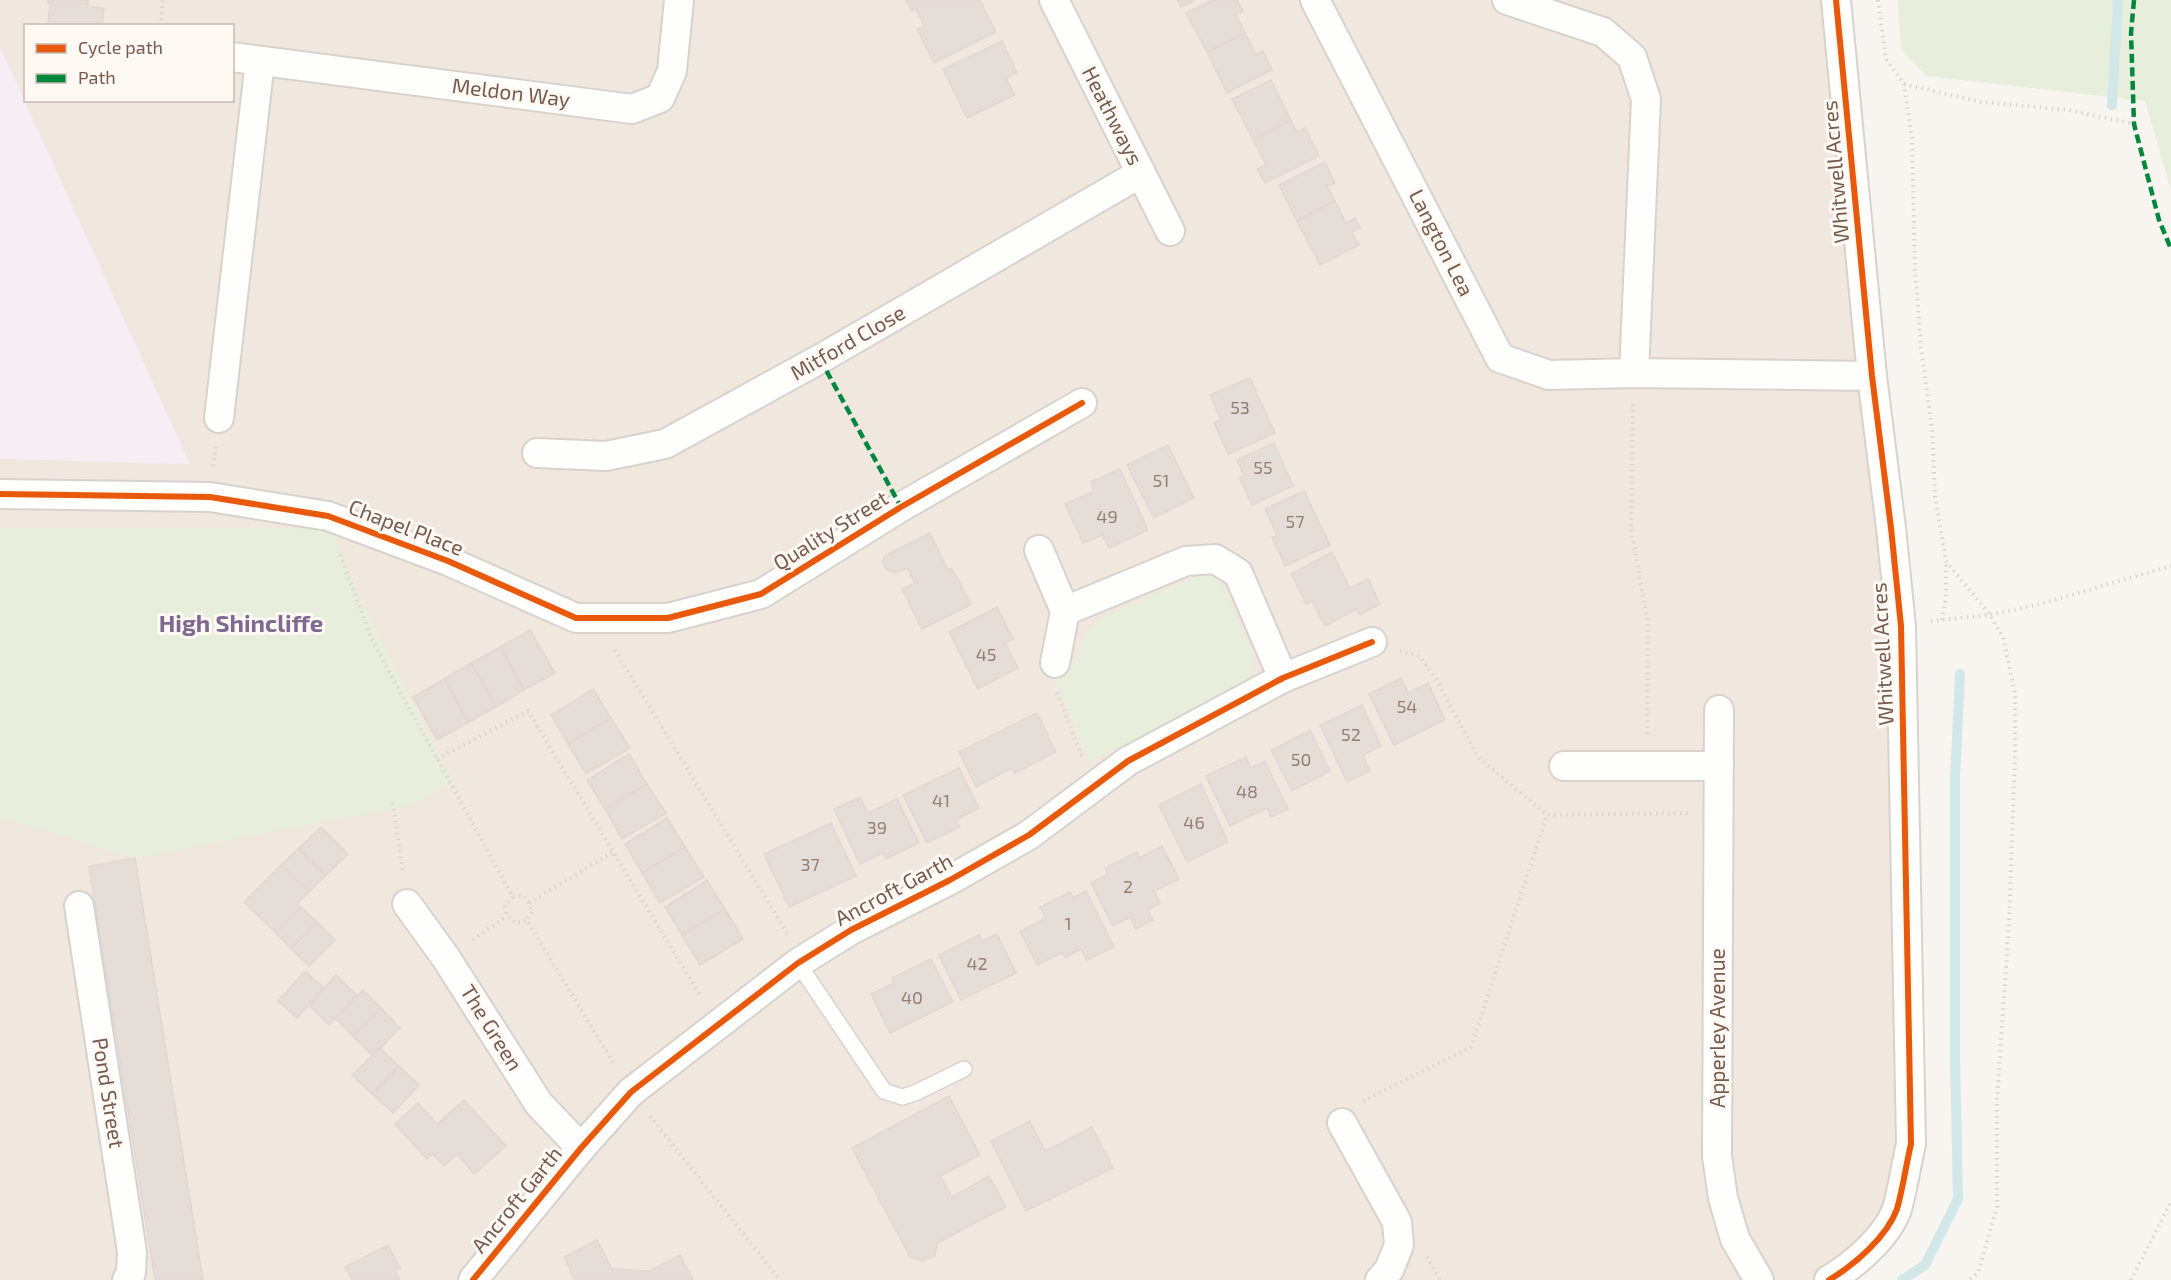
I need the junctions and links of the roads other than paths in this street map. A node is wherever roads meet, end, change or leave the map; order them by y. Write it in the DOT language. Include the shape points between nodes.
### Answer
graph roads {
  1 [pos="679,0"];
  2 [pos="1054,0"];
  3 [pos="1507,0"];
  4 [pos="1836,0"];
  5 [pos="1322,2"];
  6 [pos="234,57"];
  7 [pos="260,60"];
  8 [pos="1141,173"];
  9 [pos="1170,231"];
  10 [pos="1634,373"];
  11 [pos="1872,376"];
  12 [pos="1082,403"];
  13 [pos="219,418"];
  14 [pos="537,453"];
  15 [pos="0,494"];
  16 [pos="1039,550"];
  17 [pos="1065,611"];
  18 [pos="586,618"];
  19 [pos="1372,642"];
  20 [pos="1055,663"];
  21 [pos="1283,678"];
  22 [pos="1719,710"];
  23 [pos="1564,766"];
  24 [pos="1719,766"];
  25 [pos="407,904"];
  26 [pos="79,906"];
  27 [pos="800,961"];
  28 [pos="964,1069"];
  29 [pos="1342,1123"];
  30 [pos="581,1148"];
  31 [pos="127,1280"];
  32 [pos="473,1280"];
  33 [pos="1380,1280"];
  34 [pos="1760,1280"];
  35 [pos="1829,1280"];
  1 -- 7 [label="street, Meldon Way" via="672,71 660,98 632,109"];
  2 -- 8 [label="street, Heathways"];
  3 -- 10 [label="street" via="1603,32 1632,57 1646,99"];
  4 -- 11 [label="street, Whitwell Acres"];
  5 -- 10 [label="street, Langton Lea" via="1500,358 1549,375"];
  6 -- 7 [label="street, Meldon Way"];
  7 -- 13 [label="street"];
  8 -- 9 [label="street, Heathways"];
  8 -- 14 [label="street, Mitford Close" via="665,444 606,456"];
  10 -- 11 [label="street, Langton Lea"];
  11 -- 35 [label="street, Whitwell Acres" via="1901,626 1911,1144 1896,1211 1875,1243"];
  12 -- 18 [label="street, Quality Street" via="901,507 761,594 668,618"];
  15 -- 18 [label="street, Chapel Place" via="210,497 328,516"];
  16 -- 17 [label="street"];
  17 -- 20 [label="street"];
  17 -- 21 [label="street" via="1186,561 1215,559 1238,573"];
  19 -- 21 [label="street, Ancroft Garth"];
  21 -- 27 [label="street, Ancroft Garth" via="1128,761 1029,835"];
  22 -- 24 [label="street, Apperley Avenue"];
  23 -- 24 [label="street"];
  24 -- 34 [label="street, Apperley Avenue" via="1717,1156 1723,1198 1736,1239"];
  25 -- 30 [label="street, The Green" via="539,1104"];
  26 -- 31 [label="street, Pond Street" via="132,1252"];
  27 -- 28 [label="lane" via="884,1091 902,1097"];
  27 -- 30 [label="street, Ancroft Garth" via="631,1092"];
  29 -- 33 [label="street" via="1397,1222 1399,1245 1389,1270"];
  30 -- 32 [label="street, Ancroft Garth"];
}
